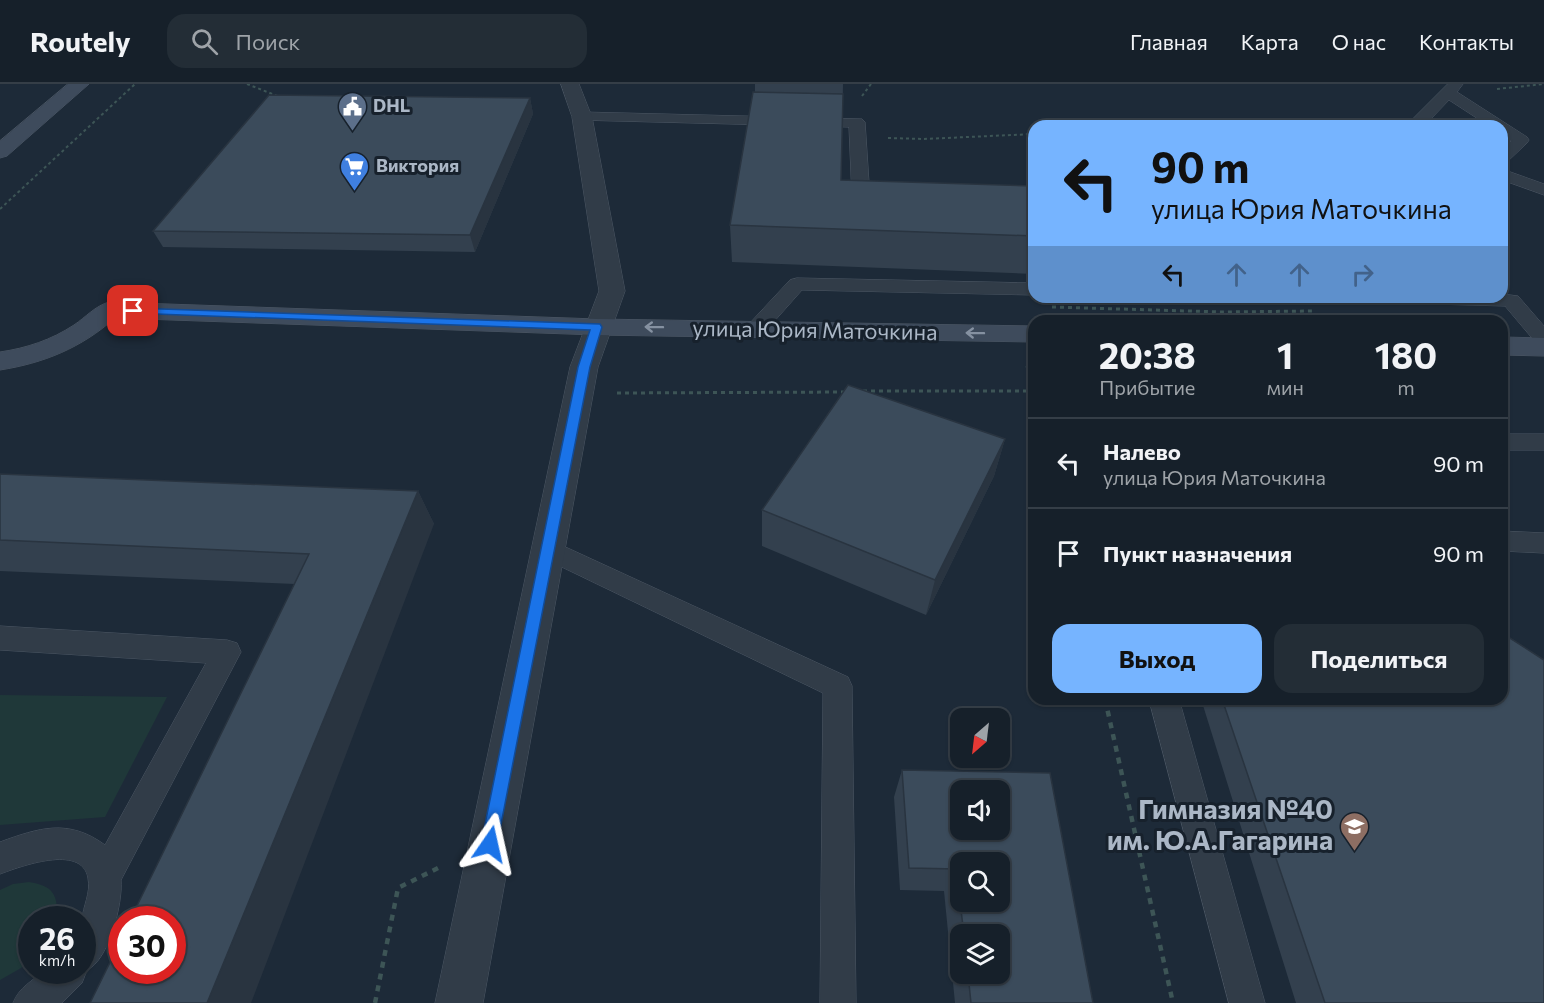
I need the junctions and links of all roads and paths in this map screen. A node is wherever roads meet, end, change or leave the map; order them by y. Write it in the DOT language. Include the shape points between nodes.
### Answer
graph roads {
  1 [pos="135,84"];
  2 [pos="247,84"];
  3 [pos="570,84"];
  4 [pos="76,85"];
  5 [pos="1452,88"];
  6 [pos="280,97"];
  7 [pos="582,117"];
  8 [pos="1245,120"];
  9 [pos="1302,120"];
  10 [pos="1421,120"];
  11 [pos="1492,120"];
  12 [pos="1508,132"];
  13 [pos="1028,134"];
  14 [pos="858,137"];
  15 [pos="0,152"];
  16 [pos="1508,152"];
  17 [pos="1508,176"];
  18 [pos="1544,190"];
  19 [pos="861,198"];
  20 [pos="0,209"];
  21 [pos="1028,289"];
  22 [pos="1508,300"];
  23 [pos="597,327"];
  24 [pos="756,329"];
  25 [pos="1028,334"];
  26 [pos="1544,339"];
  27 [pos="1508,346"];
  28 [pos="1544,347"];
  29 [pos="0,361"];
  30 [pos="1028,391"];
  31 [pos="614,393"];
  32 [pos="1508,442"];
  33 [pos="1544,442"];
  34 [pos="1508,541"];
  35 [pos="1544,543"];
  36 [pos="548,549"];
  37 [pos="0,638"];
  38 [pos="1106,705"];
  39 [pos="1166,705"];
  40 [pos="0,858"];
  41 [pos="106,876"];
  42 [pos="96,933"];
  43 [pos="56,984"];
  44 [pos="31,1003"];
  45 [pos="459,1003"];
  46 [pos="838,1003"];
  47 [pos="1173,1003"];
  48 [pos="1247,1003"];
  1 -- 20 [label="path"];
  2 -- 6 [label="path"];
  3 -- 7 [label="street"];
  4 -- 15 [label="street"];
  5 -- 10 [label="lane"];
  5 -- 11 [label="lane"];
  7 -- 14 [label="lane" via="848,121 857,122"];
  7 -- 23 [label="street" via="612,291"];
  8 -- 9 [label="path"];
  12 -- 16 [label="lane" via="1521,140"];
  13 -- 14 [label="path" via="924,139"];
  14 -- 19 [label="lane"];
  17 -- 18 [label="lane"];
  21 -- 24 [label="lane" via="797,284"];
  22 -- 26 [label="lane"];
  24 -- 23 [label="street, улица Юрия Маточкина, one-way"];
  23 -- 29 [label="street, улица Юрия Маточкина" via="109,310 68,341 32,357"];
  23 -- 36 [label="street" via="584,367"];
  25 -- 24 [label="street, улица Юрия Маточкина, one-way"];
  27 -- 28 [label="street"];
  30 -- 31 [label="path"];
  32 -- 33 [label="lane"];
  34 -- 35 [label="lane"];
  36 -- 45 [label="street"];
  36 -- 46 [label="lane" via="838,686"];
  37 -- 41 [label="lane" via="227,652"];
  38 -- 47 [label="path"];
  39 -- 48 [label="lane"];
  40 -- 41 [label="lane" via="52,842 76,845 96,856"];
  41 -- 42 [label="lane" via="107,902"];
  43 -- 44 [label="lane"];
}
